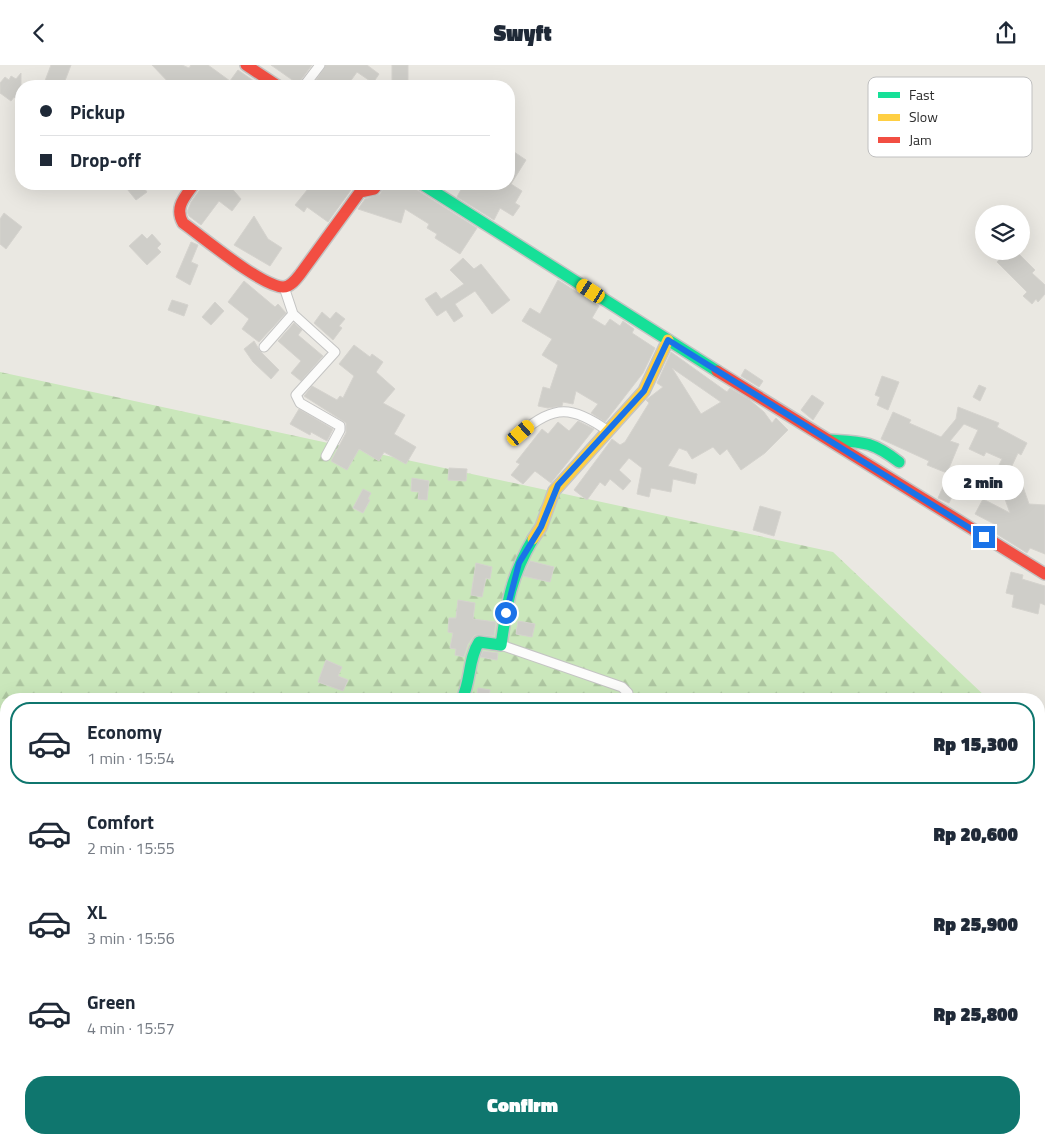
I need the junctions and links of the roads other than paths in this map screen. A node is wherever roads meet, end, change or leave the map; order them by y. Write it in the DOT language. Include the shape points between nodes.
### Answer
graph roads {
  1 [pos="246,65"];
  2 [pos="320,65"];
  3 [pos="269,80"];
  4 [pos="309,80"];
  5 [pos="190,190"];
  6 [pos="369,190"];
  7 [pos="431,190"];
  8 [pos="284,287"];
  9 [pos="293,314"];
  10 [pos="668,340"];
  11 [pos="264,347"];
  12 [pos="608,431"];
  13 [pos="521,433"];
  14 [pos="828,440"];
  15 [pos="326,456"];
  16 [pos="899,462"];
  17 [pos="1045,574"];
  18 [pos="502,645"];
  19 [pos="465,693"];
  20 [pos="628,693"];
  1 -- 3 [label="street"];
  2 -- 4 [label="street"];
  5 -- 8 [label="street" via="178,209 183,223 258,276"];
  6 -- 8 [label="street" via="360,192 301,273"];
  7 -- 10 [label="street"];
  8 -- 9 [label="street"];
  9 -- 11 [label="street"];
  9 -- 15 [label="street" via="335,352 296,395 300,403 340,426"];
  10 -- 12 [label="street" via="644,391"];
  10 -- 14 [label="street"];
  12 -- 13 [label="street" via="584,414 569,411 544,416"];
  12 -- 18 [label="street" via="554,491 541,527 519,563 508,596"];
  14 -- 16 [label="street" via="879,447"];
  14 -- 17 [label="street"];
  18 -- 19 [label="street" via="479,642 474,648"];
  18 -- 20 [label="street" via="622,687"];
}
